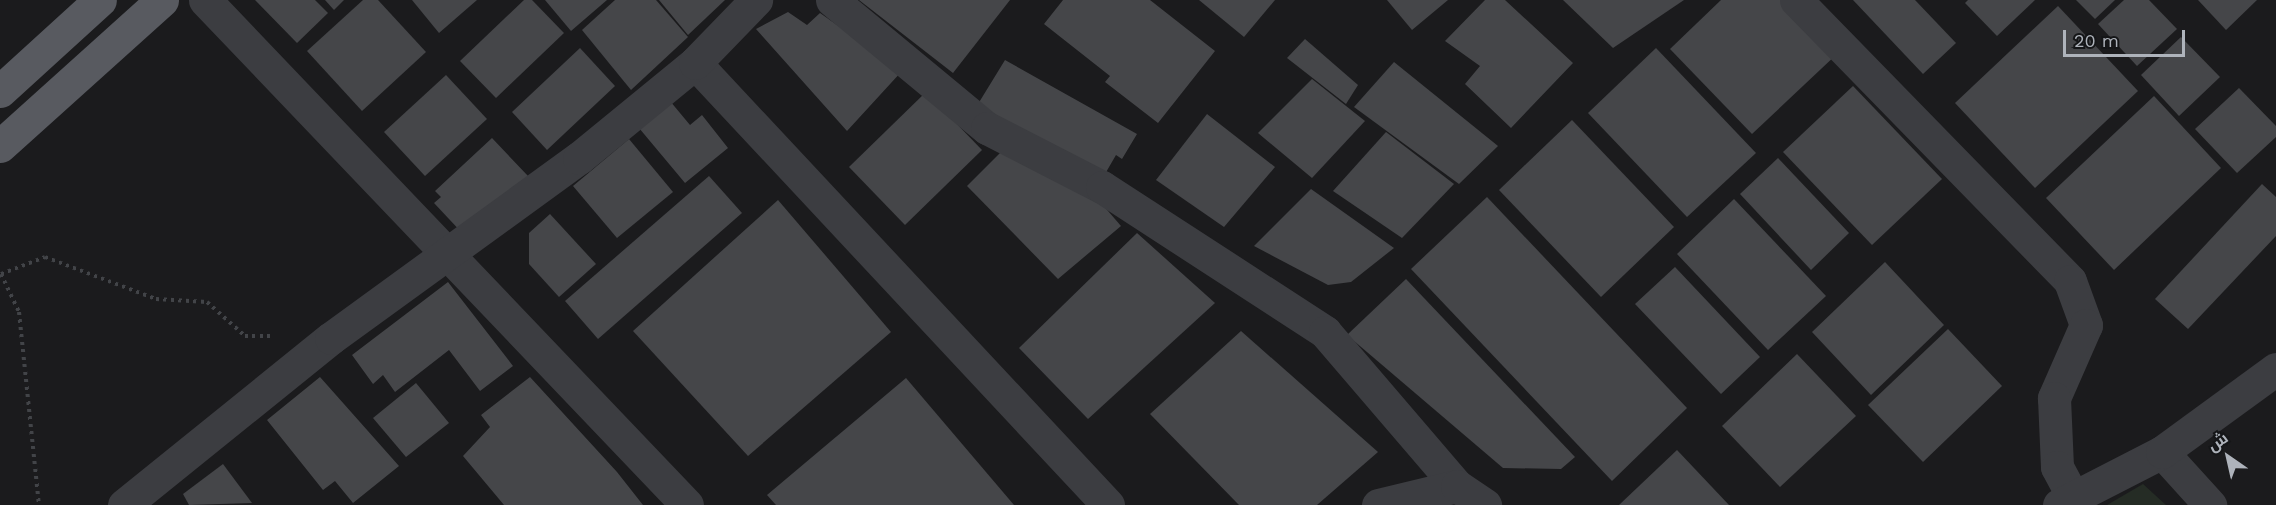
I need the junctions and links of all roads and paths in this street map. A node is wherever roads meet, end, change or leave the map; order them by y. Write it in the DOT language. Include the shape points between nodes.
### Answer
graph roads {
  1 [pos="100,0"];
  2 [pos="162,0"];
  3 [pos="205,0"];
  4 [pos="756,0"];
  5 [pos="832,0"];
  6 [pos="1796,0"];
  7 [pos="695,63"];
  8 [pos="0,91"];
  9 [pos="0,146"];
  10 [pos="446,254"];
  11 [pos="1,274"];
  12 [pos="330,338"];
  13 [pos="2276,369"];
  14 [pos="2162,452"];
  15 [pos="1457,486"];
  16 [pos="2066,501"];
  17 [pos="39,505"];
  18 [pos="124,505"];
  19 [pos="687,505"];
  20 [pos="1108,505"];
  21 [pos="1378,505"];
  22 [pos="1485,505"];
  23 [pos="2210,505"];
  1 -- 8 [label="main road"];
  2 -- 9 [label="main road"];
  3 -- 10 [label="street"];
  4 -- 7 [label="street"];
  5 -- 15 [label="street" via="987,128 1102,187 1325,332"];
  6 -- 16 [label="street" via="2070,281 2085,325 2054,398 2057,467"];
  7 -- 10 [label="street" via="579,158"];
  7 -- 20 [label="street"];
  10 -- 12 [label="street"];
  10 -- 19 [label="street"];
  11 -- 12 [label="path" via="45,257 156,299 207,302 245,336"];
  11 -- 17 [label="path" via="19,312"];
  12 -- 18 [label="street"];
  13 -- 14 [label="street"];
  14 -- 16 [label="street"];
  14 -- 23 [label="street"];
  15 -- 21 [label="street"];
  15 -- 22 [label="street"];
}
